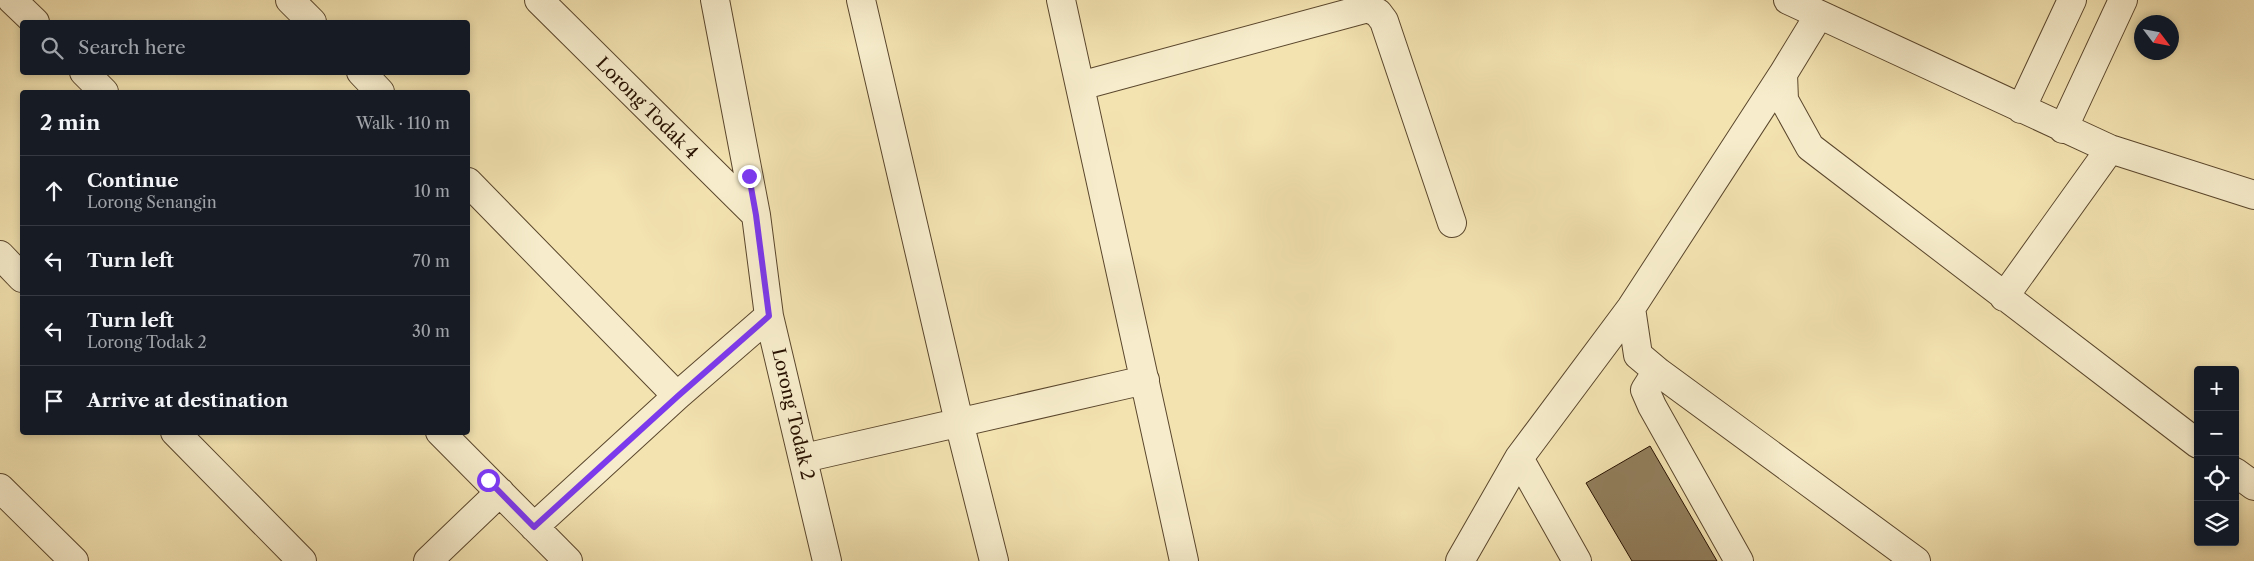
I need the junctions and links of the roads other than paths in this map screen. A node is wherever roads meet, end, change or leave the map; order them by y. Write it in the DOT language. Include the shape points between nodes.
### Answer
graph roads {
  1 [pos="12,0"];
  2 [pos="290,0"];
  3 [pos="539,0"];
  4 [pos="716,0"];
  5 [pos="861,0"];
  6 [pos="1061,0"];
  7 [pos="1788,0"];
  8 [pos="2072,0"];
  9 [pos="2124,0"];
  10 [pos="1819,15"];
  11 [pos="32,20"];
  12 [pos="310,20"];
  13 [pos="1783,74"];
  14 [pos="87,75"];
  15 [pos="364,75"];
  16 [pos="1080,86"];
  17 [pos="102,90"];
  18 [pos="378,90"];
  19 [pos="2021,109"];
  20 [pos="2063,129"];
  21 [pos="2110,150"];
  22 [pos="470,184"];
  23 [pos="2254,195"];
  24 [pos="756,215"];
  25 [pos="1452,224"];
  26 [pos="0,255"];
  27 [pos="20,276"];
  28 [pos="2004,297"];
  29 [pos="1631,308"];
  30 [pos="769,316"];
  31 [pos="1657,371"];
  32 [pos="1145,380"];
  33 [pos="678,396"];
  34 [pos="959,422"];
  35 [pos="178,435"];
  36 [pos="443,435"];
  37 [pos="2194,441"];
  38 [pos="804,458"];
  39 [pos="1519,458"];
  40 [pos="2239,475"];
  41 [pos="2254,486"];
  42 [pos="0,488"];
  43 [pos="500,492"];
  44 [pos="534,527"];
  45 [pos="74,561"];
  46 [pos="302,561"];
  47 [pos="428,561"];
  48 [pos="568,561"];
  49 [pos="827,561"];
  50 [pos="994,561"];
  51 [pos="1184,561"];
  52 [pos="1460,561"];
  53 [pos="1576,561"];
  54 [pos="1739,561"];
  55 [pos="1916,561"];
  1 -- 11 [label="street"];
  2 -- 12 [label="street"];
  3 -- 24 [label="street, Lorong Todak 4"];
  4 -- 24 [label="street, Lorong Todak 2"];
  5 -- 34 [label="street"];
  6 -- 16 [label="street"];
  7 -- 10 [label="street"];
  8 -- 19 [label="street"];
  9 -- 20 [label="street"];
  10 -- 13 [label="street"];
  10 -- 19 [label="street"];
  13 -- 28 [label="street" via="1784,100 1810,147"];
  13 -- 29 [label="street"];
  14 -- 17 [label="street"];
  15 -- 18 [label="street"];
  16 -- 25 [label="street" via="1368,8 1384,21"];
  16 -- 32 [label="street"];
  19 -- 20 [label="street"];
  20 -- 21 [label="street"];
  21 -- 23 [label="street"];
  21 -- 28 [label="street"];
  22 -- 33 [label="street"];
  24 -- 30 [label="street, Lorong Todak 2"];
  26 -- 27 [label="street"];
  28 -- 37 [label="street"];
  29 -- 31 [label="street" via="1638,355"];
  29 -- 39 [label="street"];
  30 -- 33 [label="street"];
  30 -- 38 [label="street, Lorong Todak 2"];
  31 -- 54 [label="street" via="1645,390"];
  31 -- 55 [label="street"];
  32 -- 34 [label="street"];
  32 -- 51 [label="street"];
  33 -- 44 [label="street"];
  34 -- 38 [label="street"];
  34 -- 50 [label="street"];
  35 -- 46 [label="street"];
  36 -- 43 [label="street"];
  38 -- 49 [label="street, Lorong Todak 2"];
  39 -- 52 [label="street"];
  39 -- 53 [label="street"];
  40 -- 41 [label="street"];
  42 -- 45 [label="street"];
  43 -- 44 [label="street"];
  43 -- 47 [label="street"];
  44 -- 48 [label="street"];
}
